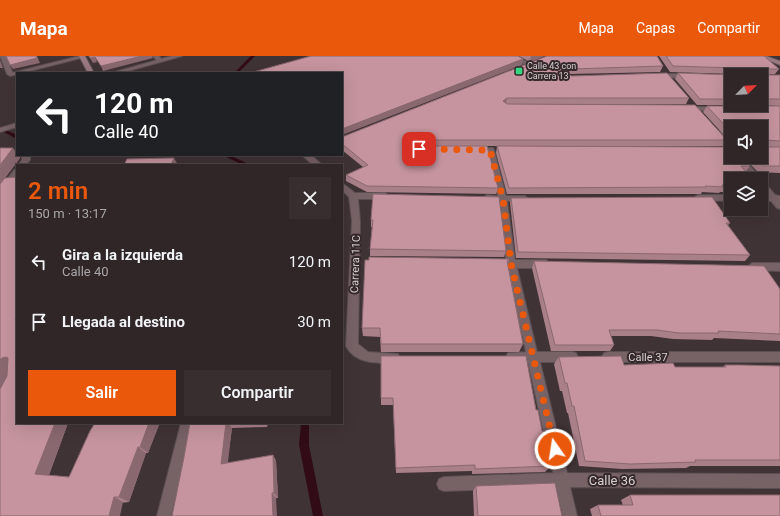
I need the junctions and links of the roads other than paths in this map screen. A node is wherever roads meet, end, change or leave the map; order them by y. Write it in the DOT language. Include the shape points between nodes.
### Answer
graph roads {
  1 [pos="3,56"];
  2 [pos="180,56"];
  3 [pos="512,56"];
  4 [pos="761,56"];
  5 [pos="82,57"];
  6 [pos="158,58"];
  7 [pos="780,63"];
  8 [pos="533,64"];
  9 [pos="523,68"];
  10 [pos="18,72"];
  11 [pos="90,72"];
  12 [pos="117,72"];
  13 [pos="16,73"];
  14 [pos="10,74"];
  15 [pos="652,76"];
  16 [pos="695,76"];
  17 [pos="692,106"];
  18 [pos="678,109"];
  19 [pos="724,109"];
  20 [pos="699,115"];
  21 [pos="16,125"];
  22 [pos="710,126"];
  23 [pos="0,130"];
  24 [pos="724,145"];
  25 [pos="490,150"];
  26 [pos="307,156"];
  27 [pos="317,164"];
  28 [pos="744,164"];
  29 [pos="751,172"];
  30 [pos="16,175"];
  31 [pos="343,187"];
  32 [pos="768,190"];
  33 [pos="0,196"];
  34 [pos="353,196"];
  35 [pos="392,197"];
  36 [pos="479,198"];
  37 [pos="692,198"];
  38 [pos="724,198"];
  39 [pos="777,198"];
  40 [pos="503,199"];
  41 [pos="534,199"];
  42 [pos="780,206"];
  43 [pos="488,263"];
  44 [pos="511,264"];
  45 [pos="558,264"];
  46 [pos="740,267"];
  47 [pos="780,267"];
  48 [pos="502,357"];
  49 [pos="533,357"];
  50 [pos="581,357"];
  51 [pos="597,357"];
  52 [pos="780,357"];
  53 [pos="402,358"];
  54 [pos="187,424"];
  55 [pos="562,480"];
  56 [pos="780,481"];
  57 [pos="444,484"];
  58 [pos="164,516"];
  59 [pos="570,516"];
  1 -- 14 [label="street"];
  2 -- 6 [label="street"];
  3 -- 8 [label="street"];
  4 -- 7 [label="main road"];
  5 -- 10 [label="lane"];
  5 -- 11 [label="main road"];
  6 -- 12 [label="street"];
  8 -- 9 [label="main road"];
  13 -- 14 [label="lane"];
  15 -- 16 [label="street"];
  17 -- 18 [label="street"];
  17 -- 19 [label="street"];
  17 -- 20 [label="street"];
  21 -- 23 [label="street"];
  22 -- 24 [label="street"];
  25 -- 40 [label="street"];
  26 -- 27 [label="street"];
  28 -- 29 [label="street"];
  30 -- 33 [label="street"];
  31 -- 34 [label="street"];
  32 -- 39 [label="street"];
  34 -- 35 [label="street"];
  34 -- 53 [label="street, Carrera 11C" via="359,260 352,346 358,354 371,358"];
  36 -- 40 [label="street"];
  37 -- 38 [label="street"];
  39 -- 42 [label="street"];
  40 -- 41 [label="street"];
  40 -- 44 [label="street"];
  43 -- 44 [label="street"];
  44 -- 45 [label="street"];
  44 -- 49 [label="street"];
  46 -- 47 [label="street"];
  48 -- 49 [label="street"];
  49 -- 50 [label="street"];
  49 -- 55 [label="street"];
  51 -- 52 [label="street, Calle 37"];
  54 -- 58 [label="street"];
  55 -- 56 [label="street, Calle 36"];
  55 -- 57 [label="street, Calle 36"];
  55 -- 59 [label="street"];
}
